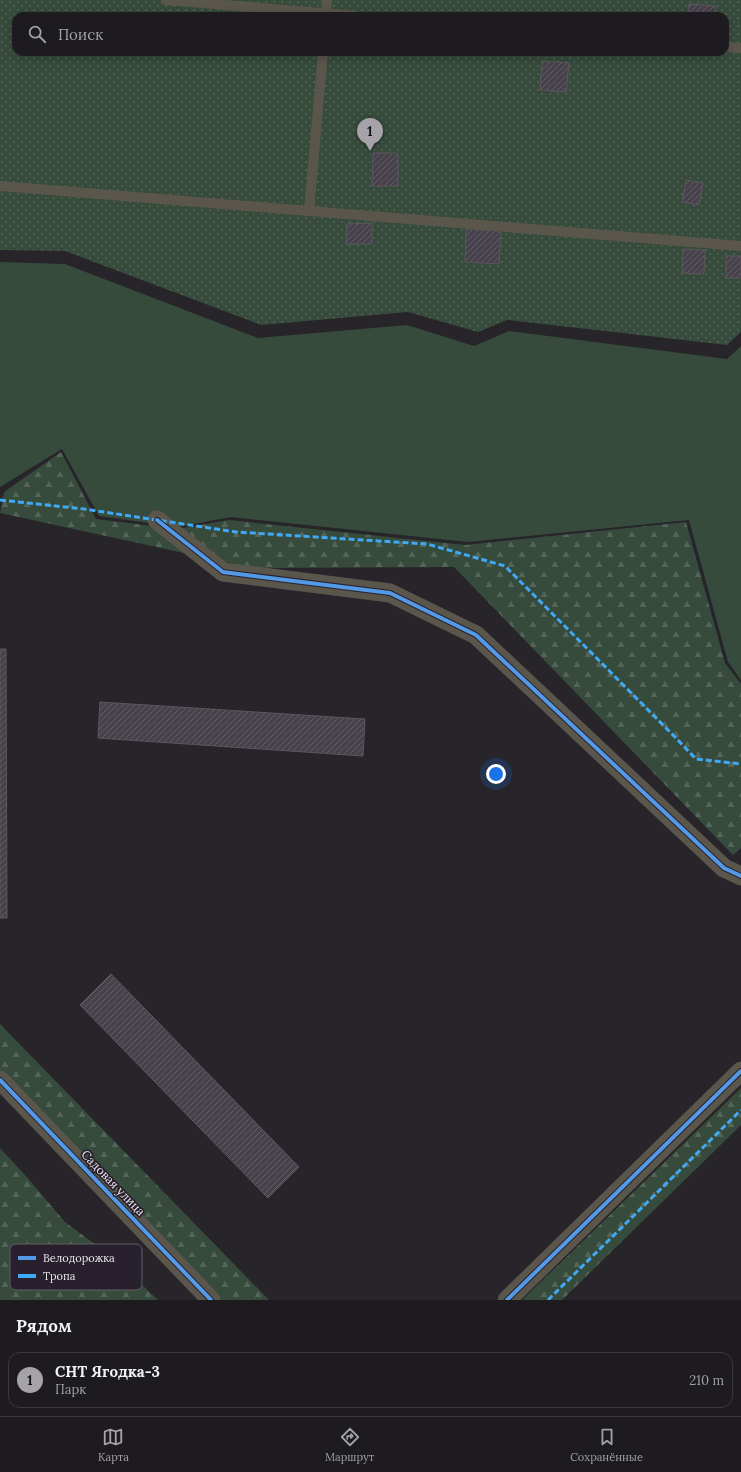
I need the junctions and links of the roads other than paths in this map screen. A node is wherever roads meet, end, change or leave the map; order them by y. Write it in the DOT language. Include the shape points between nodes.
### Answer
graph roads {
  1 [pos="166,0"];
  2 [pos="327,0"];
  3 [pos="294,12"];
  4 [pos="326,12"];
  5 [pos="729,47"];
  6 [pos="741,48"];
  7 [pos="323,56"];
  8 [pos="0,186"];
  9 [pos="309,211"];
  10 [pos="741,246"];
  11 [pos="157,520"];
  12 [pos="741,876"];
  13 [pos="741,1071"];
  14 [pos="0,1080"];
  15 [pos="211,1300"];
  16 [pos="508,1300"];
  1 -- 3 [label="lane"];
  2 -- 4 [label="lane"];
  5 -- 6 [label="lane"];
  7 -- 9 [label="lane"];
  8 -- 9 [label="lane"];
  9 -- 10 [label="lane"];
  11 -- 12 [label="street" via="223,572 390,593 476,635 724,868"];
  13 -- 16 [label="street"];
  14 -- 15 [label="street, Садовая улица"];
}
